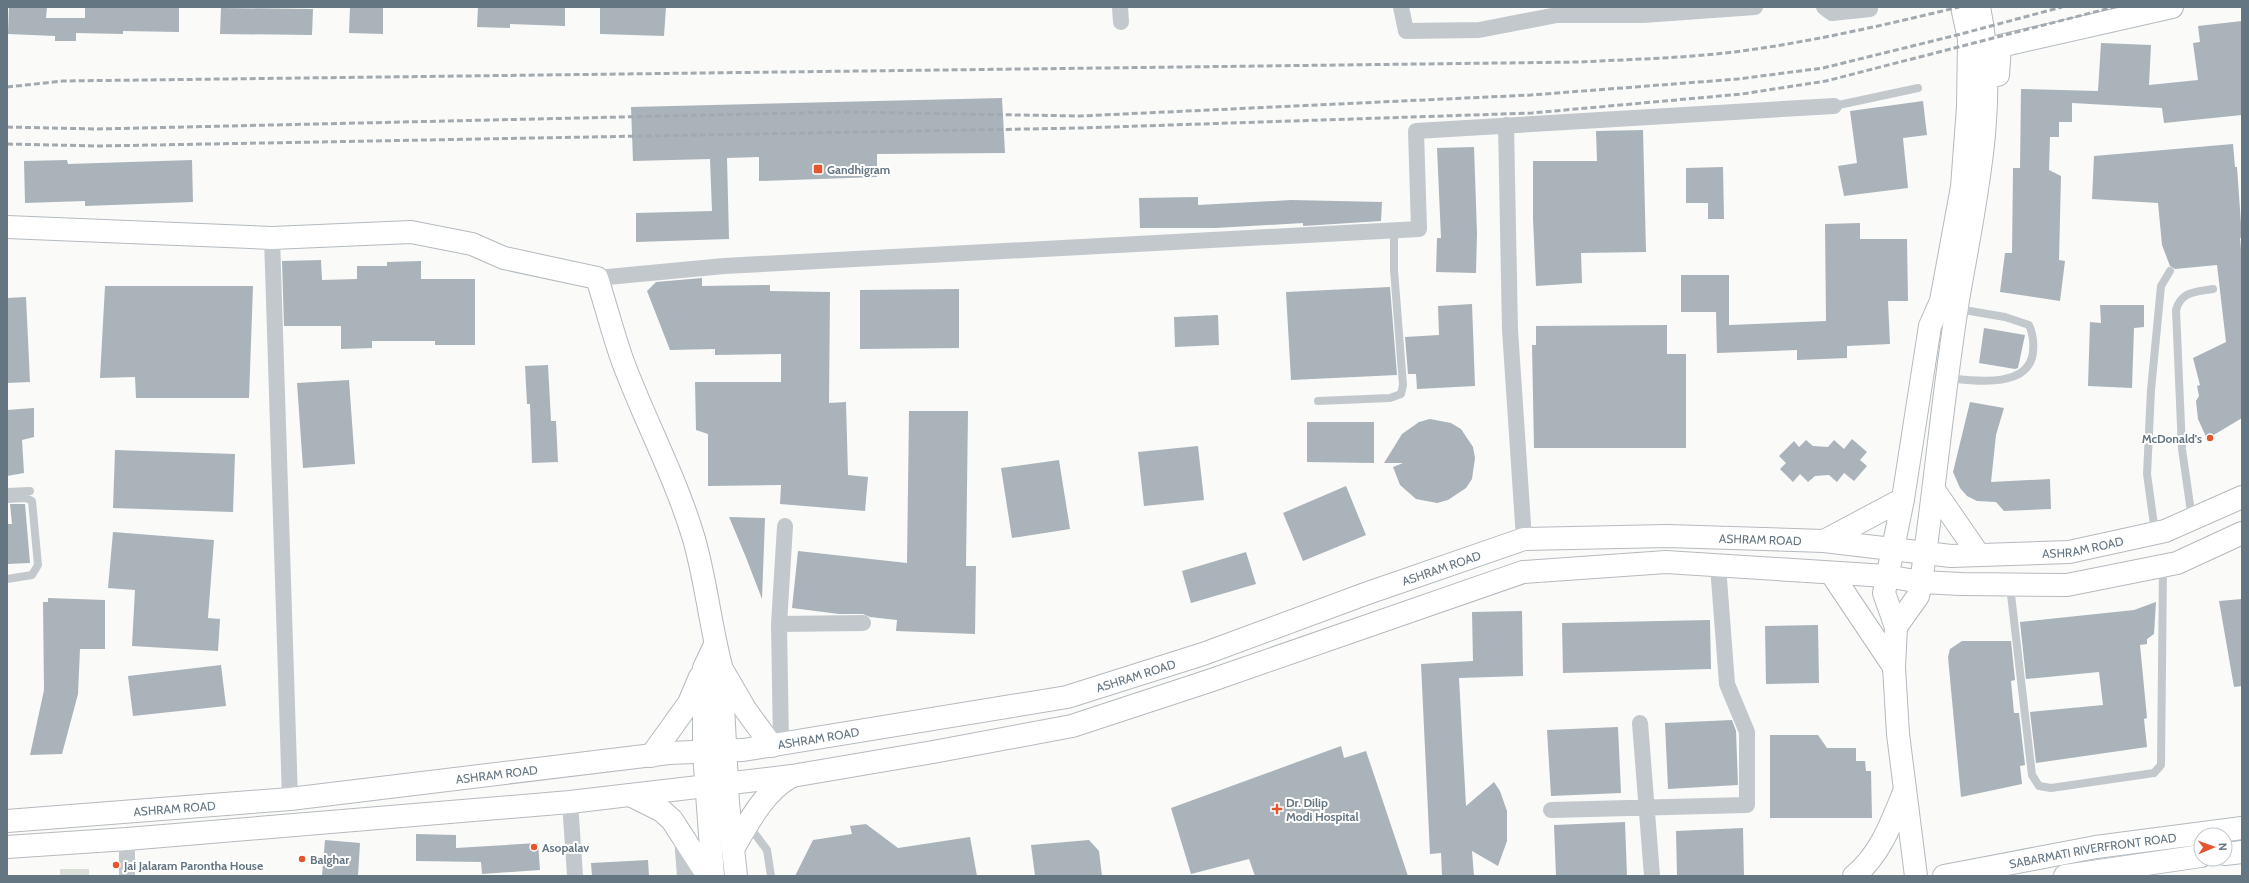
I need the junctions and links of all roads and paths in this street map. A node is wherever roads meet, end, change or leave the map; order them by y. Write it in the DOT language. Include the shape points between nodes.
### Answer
graph roads {
  1 [pos="1401,7"];
  2 [pos="1755,7"];
  3 [pos="1824,7"];
  4 [pos="1962,7"];
  5 [pos="1979,7"];
  6 [pos="2172,7"];
  7 [pos="1870,9"];
  8 [pos="1646,11"];
  9 [pos="1918,88"];
  10 [pos="1834,106"];
  11 [pos="1506,125"];
  12 [pos="7,227"];
  13 [pos="1394,231"];
  14 [pos="272,238"];
  15 [pos="2170,271"];
  16 [pos="597,278"];
  17 [pos="2213,289"];
  18 [pos="1958,305"];
  19 [pos="1948,378"];
  20 [pos="1318,401"];
  21 [pos="1934,490"];
  22 [pos="30,491"];
  23 [pos="7,492"];
  24 [pos="2242,497"];
  25 [pos="7,499"];
  26 [pos="1903,499"];
  27 [pos="2192,519"];
  28 [pos="785,526"];
  29 [pos="2155,533"];
  30 [pos="2242,534"];
  31 [pos="1524,539"];
  32 [pos="1824,541"];
  33 [pos="1892,549"];
  34 [pos="1925,553"];
  35 [pos="1979,555"];
  36 [pos="1718,566"];
  37 [pos="2163,566"];
  38 [pos="1831,573"];
  39 [pos="1886,576"];
  40 [pos="7,579"];
  41 [pos="1921,582"];
  42 [pos="2010,584"];
  43 [pos="863,623"];
  44 [pos="779,624"];
  45 [pos="1896,627"];
  46 [pos="712,667"];
  47 [pos="1894,667"];
  48 [pos="1640,723"];
  49 [pos="777,746"];
  50 [pos="725,750"];
  51 [pos="704,752"];
  52 [pos="651,756"];
  53 [pos="792,776"];
  54 [pos="727,783"];
  55 [pos="706,785"];
  56 [pos="1905,789"];
  57 [pos="630,795"];
  58 [pos="290,799"];
  59 [pos="570,802"];
  60 [pos="1648,807"];
  61 [pos="1550,810"];
  62 [pos="7,821"];
  63 [pos="748,824"];
  64 [pos="2242,828"];
  65 [pos="682,835"];
  66 [pos="127,839"];
  67 [pos="7,847"];
  68 [pos="733,849"];
  69 [pos="2193,857"];
  70 [pos="2091,874"];
  71 [pos="127,876"];
  72 [pos="575,876"];
  73 [pos="685,876"];
  74 [pos="708,876"];
  75 [pos="714,876"];
  76 [pos="736,876"];
  77 [pos="771,876"];
  78 [pos="1652,876"];
  79 [pos="1854,876"];
  80 [pos="1916,876"];
  81 [pos="1944,876"];
  82 [pos="2066,876"];
  1 -- 8 [label="street" via="1406,31 1479,30 1557,15"];
  2 -- 8 [label="street"];
  3 -- 7 [label="street" via="1832,13"];
  4 -- 26 [label="main road" via="1969,39 1968,107 1962,187 1941,301 1930,326"];
  5 -- 18 [label="main road" via="1985,38 1985,108 1978,189"];
  6 -- 18 [label="main road" via="2000,46 1989,190 1973,286"];
  9 -- 10 [label="lane"];
  10 -- 11 [label="street"];
  11 -- 13 [label="street" via="1416,131 1419,229"];
  11 -- 31 [label="street" via="1510,330"];
  12 -- 14 [label="main road"];
  13 -- 16 [label="street" via="777,263"];
  13 -- 20 [label="lane" via="1394,270 1403,385 1401,394 1390,398"];
  14 -- 16 [label="main road" via="411,232 472,244 504,258"];
  14 -- 58 [label="street"];
  15 -- 29 [label="lane" via="2161,286 2151,390 2147,474"];
  16 -- 46 [label="main road" via="623,362 694,539 707,593 715,645"];
  17 -- 27 [label="lane" via="2186,294 2181,297 2176,310 2182,449"];
  18 -- 19 [label="main road"];
  18 -- 19 [label="lane" via="2029,325 2033,341 2032,360 2026,370 2006,379"];
  19 -- 21 [label="main road"];
  21 -- 34 [label="main road"];
  21 -- 35 [label="main road"];
  22 -- 23 [label="lane"];
  24 -- 27 [label="main road, ASHRAM ROAD"];
  25 -- 40 [label="lane" via="26,498 32,502 38,565 32,575"];
  26 -- 32 [label="main road"];
  26 -- 33 [label="main road"];
  27 -- 29 [label="main road, ASHRAM ROAD"];
  28 -- 44 [label="street"];
  29 -- 35 [label="main road, ASHRAM ROAD" via="2069,552"];
  30 -- 37 [label="main road" via="2177,563"];
  31 -- 32 [label="main road, ASHRAM ROAD" via="1667,536"];
  31 -- 49 [label="main road, ASHRAM ROAD" via="1203,654 1067,697"];
  32 -- 33 [label="main road, ASHRAM ROAD"];
  33 -- 34 [label="main road, ASHRAM ROAD"];
  33 -- 39 [label="main road"];
  34 -- 35 [label="main road, ASHRAM ROAD" via="1951,556"];
  34 -- 41 [label="main road"];
  36 -- 38 [label="main road"];
  36 -- 53 [label="main road" via="1666,562 1523,572 1072,726"];
  36 -- 60 [label="street" via="1727,684 1747,732 1747,805"];
  37 -- 42 [label="main road" via="2067,585"];
  37 -- 42 [label="lane" via="2161,765 2154,773 2051,788 2039,786 2032,775"];
  38 -- 39 [label="main road"];
  38 -- 47 [label="main road"];
  39 -- 41 [label="main road"];
  39 -- 45 [label="main road" via="1884,593"];
  41 -- 42 [label="main road"];
  41 -- 45 [label="main road" via="1918,596"];
  43 -- 44 [label="street"];
  44 -- 49 [label="street"];
  45 -- 47 [label="main road"];
  46 -- 49 [label="main road"];
  46 -- 50 [label="main road"];
  46 -- 51 [label="main road"];
  46 -- 52 [label="main road"];
  47 -- 56 [label="main road" via="1898,734"];
  48 -- 60 [label="street"];
  49 -- 50 [label="main road, ASHRAM ROAD"];
  50 -- 51 [label="main road, ASHRAM ROAD"];
  50 -- 54 [label="main road"];
  51 -- 52 [label="main road, ASHRAM ROAD"];
  51 -- 55 [label="main road"];
  52 -- 58 [label="main road, ASHRAM ROAD"];
  53 -- 54 [label="main road"];
  53 -- 63 [label="main road" via="779,783"];
  54 -- 55 [label="main road"];
  54 -- 68 [label="main road"];
  55 -- 57 [label="main road"];
  55 -- 75 [label="main road"];
  56 -- 79 [label="main road" via="1869,863"];
  56 -- 80 [label="main road"];
  57 -- 59 [label="main road"];
  57 -- 65 [label="main road" via="662,811"];
  58 -- 62 [label="main road, ASHRAM ROAD"];
  59 -- 66 [label="main road"];
  59 -- 72 [label="street"];
  60 -- 61 [label="street"];
  60 -- 78 [label="street"];
  63 -- 68 [label="main road"];
  63 -- 77 [label="lane" via="767,850"];
  64 -- 81 [label="main road, SABARMATI RIVERFRONT ROAD" via="2096,847"];
  65 -- 73 [label="street"];
  65 -- 74 [label="main road"];
  66 -- 67 [label="main road"];
  66 -- 71 [label="street"];
  68 -- 76 [label="main road"];
  69 -- 70 [label="main road, SABARMATI RIVERFRONT ROAD"];
  70 -- 82 [label="main road, SABARMATI RIVERFRONT ROAD"];
}
